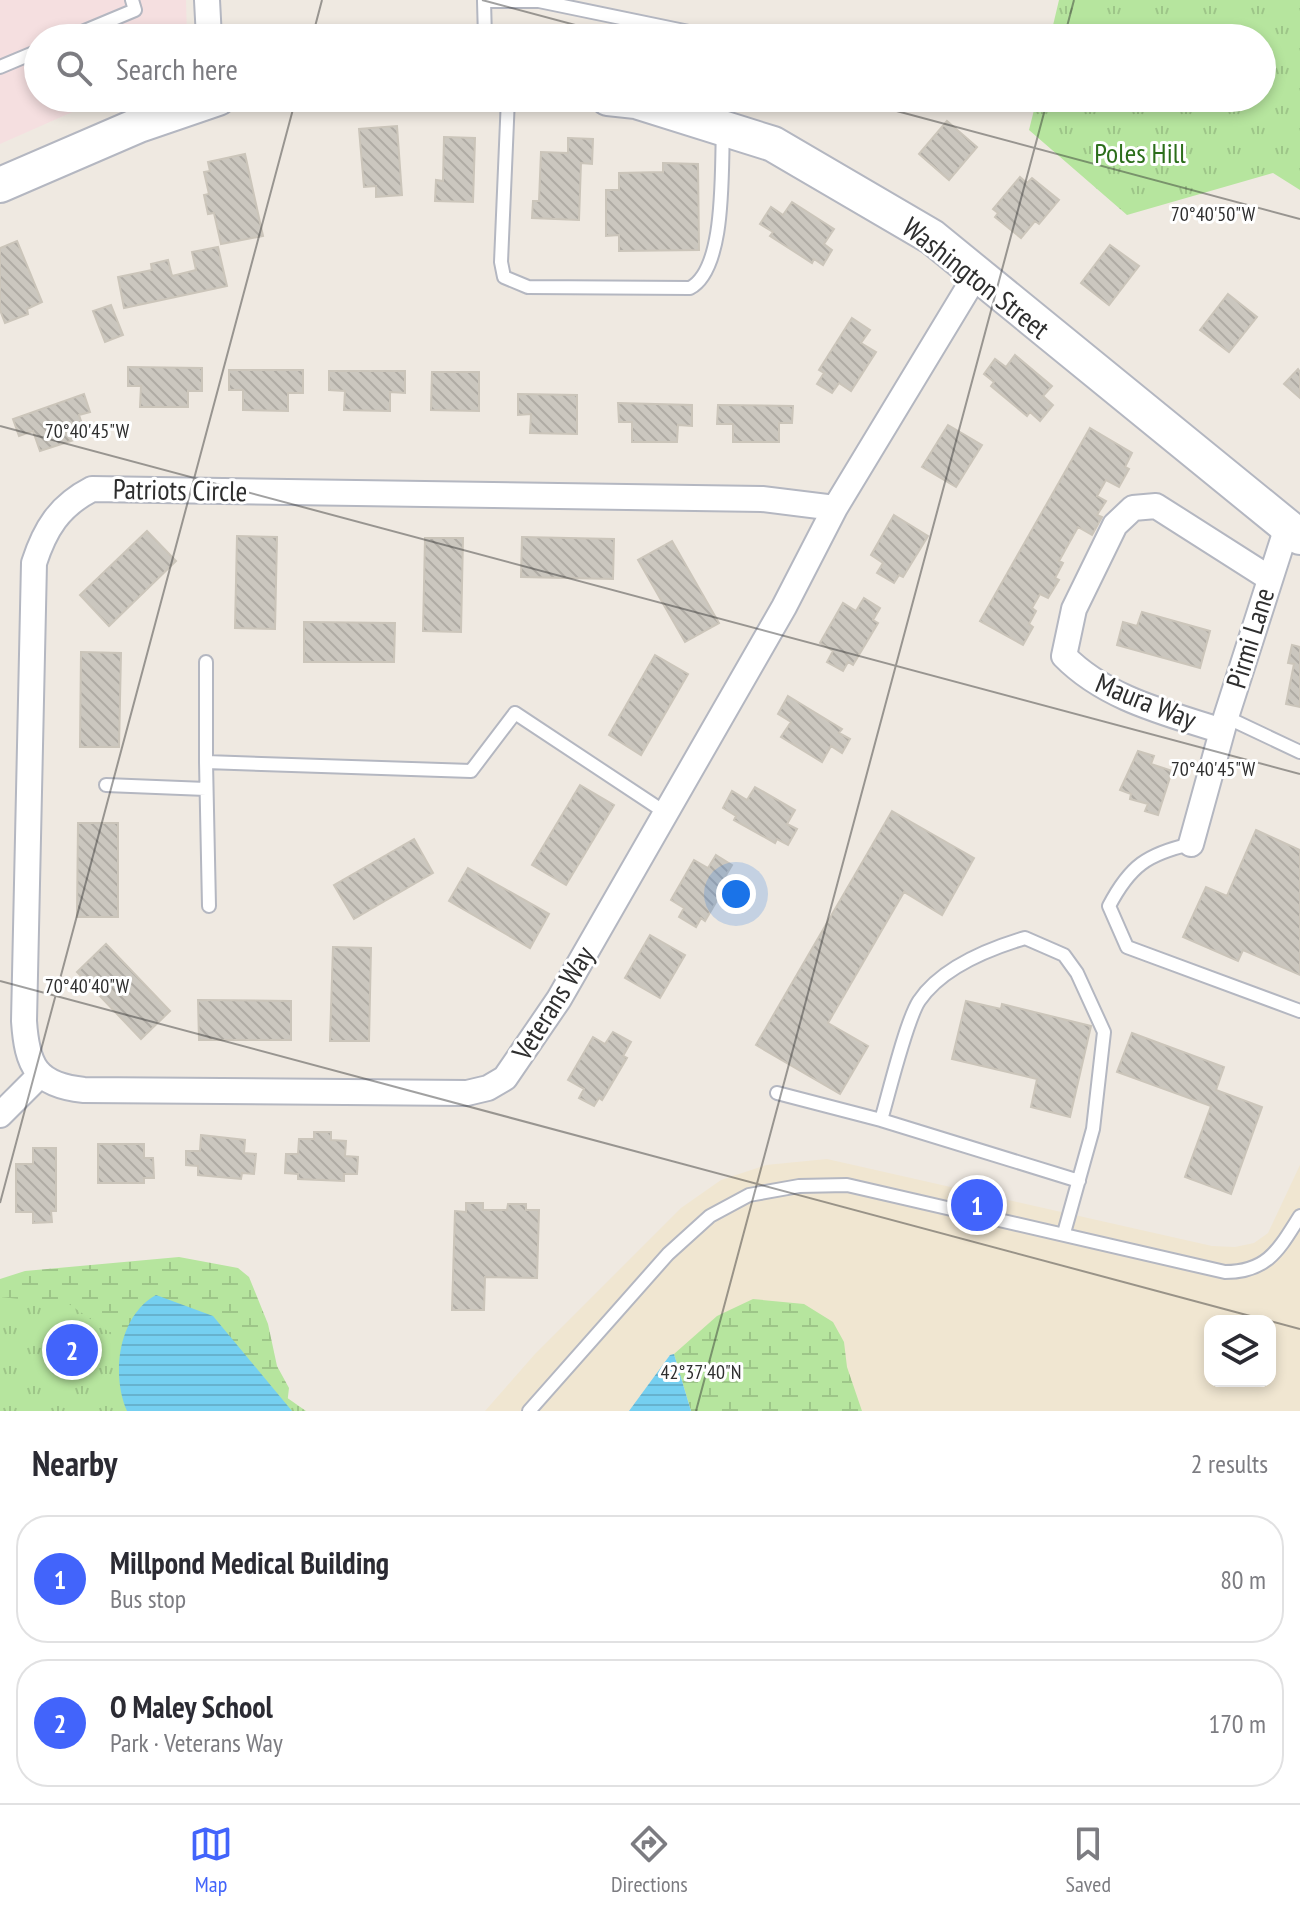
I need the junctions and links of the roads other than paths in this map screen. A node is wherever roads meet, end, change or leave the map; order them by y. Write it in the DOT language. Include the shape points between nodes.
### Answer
graph roads {
  1 [pos="132,0"];
  2 [pos="207,0"];
  3 [pos="102,24"];
  4 [pos="208,24"];
  5 [pos="485,24"];
  6 [pos="650,24"];
  7 [pos="24,57"];
  8 [pos="0,67"];
  9 [pos="176,112"];
  10 [pos="507,112"];
  11 [pos="691,112"];
  12 [pos="716,117"];
  13 [pos="0,183"];
  14 [pos="976,275"];
  15 [pos="835,508"];
  16 [pos="1296,531"];
  17 [pos="1269,578"];
  18 [pos="206,662"];
  19 [pos="1224,724"];
  20 [pos="1300,752"];
  21 [pos="206,762"];
  22 [pos="106,785"];
  23 [pos="206,789"];
  24 [pos="666,813"];
  25 [pos="1191,844"];
  26 [pos="209,906"];
  27 [pos="1300,1011"];
  28 [pos="40,1075"];
  29 [pos="777,1093"];
  30 [pos="0,1115"];
  31 [pos="881,1120"];
  32 [pos="1079,1181"];
  33 [pos="1300,1216"];
  34 [pos="1064,1233"];
  35 [pos="529,1411"];
  1 -- 3 [label="lane" via="135,10"];
  2 -- 4 [label="street"];
  5 -- 6 [label="lane" via="484,1 539,1"];
  7 -- 8 [label="lane"];
  9 -- 13 [label="main road"];
  10 -- 12 [label="lane" via="501,262 504,277 528,287 690,288 700,282 715,249"];
  11 -- 12 [label="main road, Washington Street"];
  12 -- 14 [label="main road, Washington Street" via="773,144 932,237"];
  14 -- 15 [label="street, Veterans Way"];
  14 -- 16 [label="main road, Washington Street"];
  15 -- 24 [label="street, Veterans Way"];
  15 -- 28 [label="street, Patriots Circle" via="762,499 92,489 72,499 53,518 40,543 33,576 24,1021 27,1057"];
  16 -- 17 [label="street, Pirmi Lane"];
  17 -- 19 [label="street, Pirmi Lane"];
  17 -- 19 [label="street, Maura Way" via="1156,506 1133,508 1115,525 1074,609 1064,656 1080,673 1109,691"];
  18 -- 21 [label="lane"];
  19 -- 20 [label="lane"];
  19 -- 25 [label="street, Pirmi Lane"];
  21 -- 23 [label="lane"];
  21 -- 24 [label="lane" via="471,771 515,713"];
  22 -- 23 [label="lane"];
  23 -- 26 [label="lane"];
  24 -- 28 [label="street, Veterans Way" via="537,1034 505,1078 488,1088 467,1093 84,1090 64,1088"];
  25 -- 27 [label="lane" via="1150,856 1125,875 1109,906 1127,947"];
  28 -- 30 [label="street"];
  29 -- 31 [label="lane"];
  31 -- 32 [label="lane"];
  31 -- 32 [label="lane" via="919,1002 978,956 1025,938 1046,944 1064,955 1077,973 1104,1032 1093,1129"];
  32 -- 34 [label="lane"];
  33 -- 34 [label="lane" via="1278,1250 1245,1272 1179,1264"];
  34 -- 35 [label="lane" via="847,1185 749,1195 710,1216 668,1254"];
}
